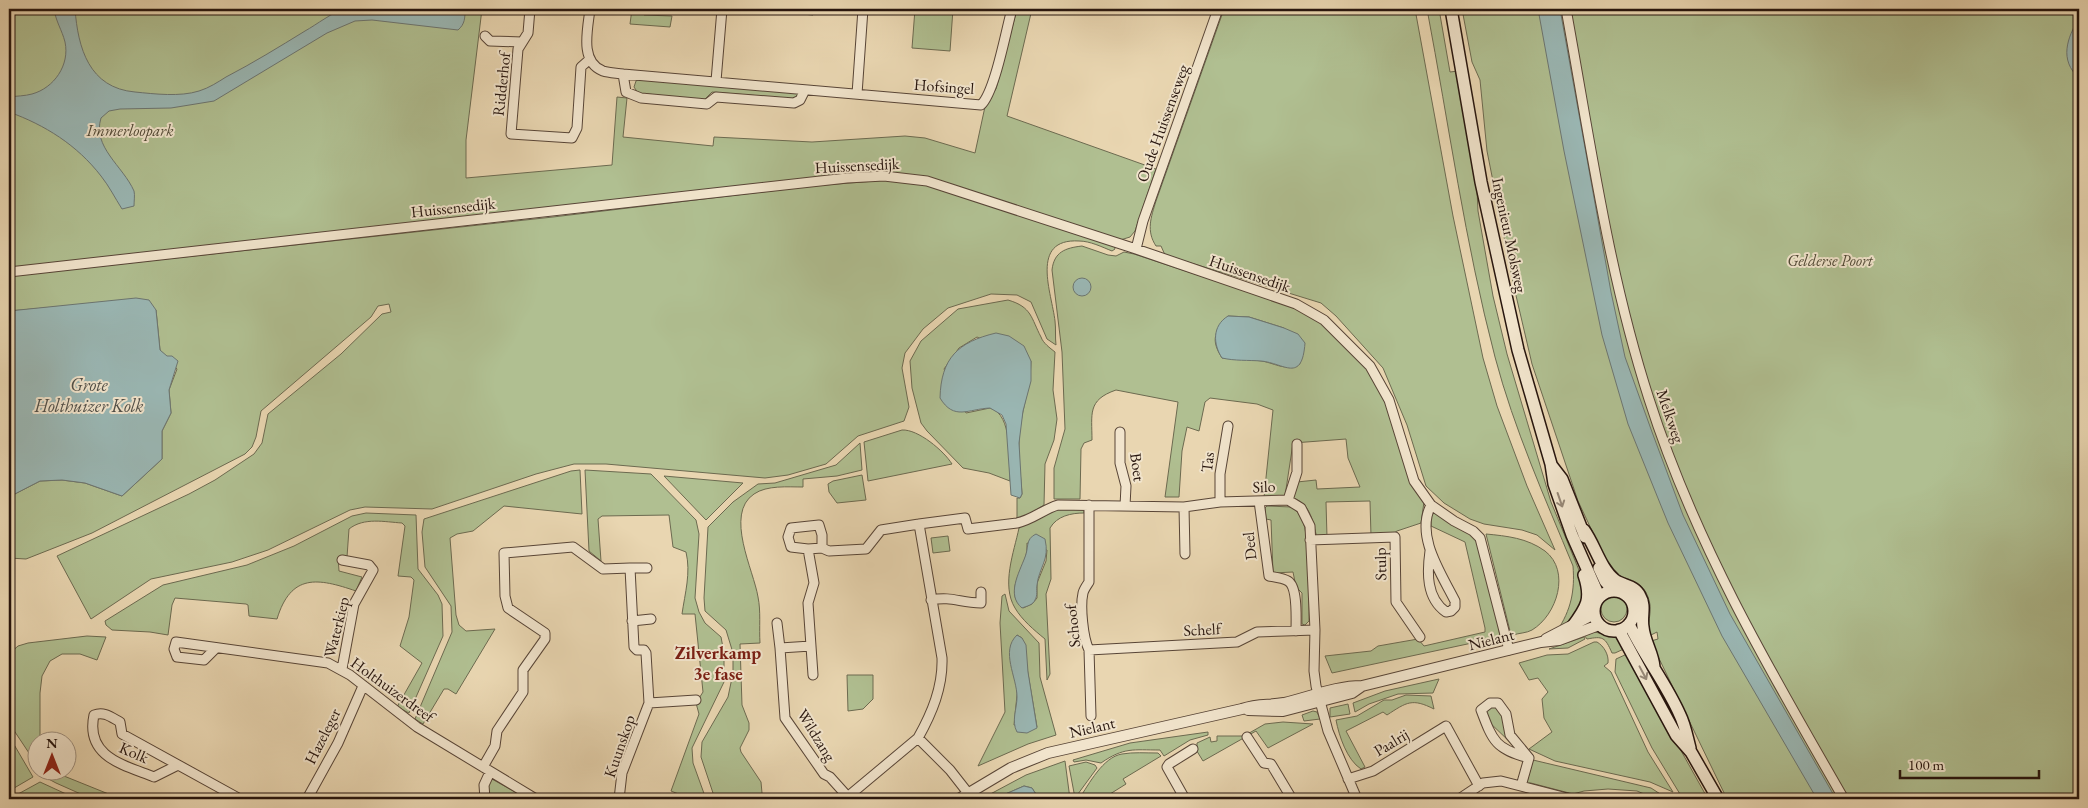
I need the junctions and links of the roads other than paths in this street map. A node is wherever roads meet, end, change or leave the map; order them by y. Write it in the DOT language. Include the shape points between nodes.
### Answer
graph roads {
  1 [pos="530,9"];
  2 [pos="590,9"];
  3 [pos="722,9"];
  4 [pos="863,9"];
  5 [pos="1012,9"];
  6 [pos="1218,9"];
  7 [pos="1451,9"];
  8 [pos="1566,9"];
  9 [pos="485,36"];
  10 [pos="522,42"];
  11 [pos="590,59"];
  12 [pos="623,74"];
  13 [pos="716,81"];
  14 [pos="805,90"];
  15 [pos="857,94"];
  16 [pos="1136,249"];
  17 [pos="9,272"];
  18 [pos="1228,426"];
  19 [pos="1120,432"];
  20 [pos="1298,444"];
  21 [pos="1551,464"];
  22 [pos="1288,500"];
  23 [pos="1259,501"];
  24 [pos="1220,502"];
  25 [pos="1089,505"];
  26 [pos="1431,505"];
  27 [pos="1125,506"];
  28 [pos="1184,507"];
  29 [pos="919,524"];
  30 [pos="1584,530"];
  31 [pos="1572,535"];
  32 [pos="1310,540"];
  33 [pos="822,548"];
  34 [pos="808,549"];
  35 [pos="1430,551"];
  36 [pos="1185,554"];
  37 [pos="342,560"];
  38 [pos="630,568"];
  39 [pos="647,568"];
  40 [pos="1612,590"];
  41 [pos="981,592"];
  42 [pos="1599,596"];
  43 [pos="931,600"];
  44 [pos="1594,614"];
  45 [pos="651,619"];
  46 [pos="632,620"];
  47 [pos="777,623"];
  48 [pos="1630,624"];
  49 [pos="1600,625"];
  50 [pos="1572,627"];
  51 [pos="1315,630"];
  52 [pos="1619,630"];
  53 [pos="1296,631"];
  54 [pos="1420,637"];
  55 [pos="1541,642"];
  56 [pos="811,646"];
  57 [pos="216,648"];
  58 [pos="780,648"];
  59 [pos="1089,650"];
  60 [pos="1509,650"];
  61 [pos="1654,667"];
  62 [pos="342,669"];
  63 [pos="813,675"];
  64 [pos="363,686"];
  65 [pos="1319,698"];
  66 [pos="696,700"];
  67 [pos="649,703"];
  68 [pos="1091,716"];
  69 [pos="1247,737"];
  70 [pos="918,738"];
  71 [pos="1193,749"];
  72 [pos="1691,752"];
  73 [pos="1529,758"];
  74 [pos="178,765"];
  75 [pos="486,770"];
  76 [pos="1348,779"];
  77 [pos="1479,786"];
  78 [pos="1521,786"];
  79 [pos="968,793"];
  80 [pos="846,798"];
  81 [pos="240,799"];
  82 [pos="307,799"];
  83 [pos="485,799"];
  84 [pos="536,799"];
  85 [pos="619,799"];
  86 [pos="958,799"];
  87 [pos="1185,799"];
  88 [pos="1292,799"];
  89 [pos="1357,799"];
  90 [pos="1459,799"];
  91 [pos="1571,799"];
  92 [pos="1718,799"];
  93 [pos="1844,799"];
  1 -- 10 [label="street, Ridderhof" via="528,33"];
  2 -- 11 [label="street" via="587,44"];
  3 -- 13 [label="street"];
  4 -- 15 [label="street"];
  5 -- 15 [label="street, Hofsingel" via="995,74 981,105"];
  6 -- 16 [label="street, Oude Huissenseweg"];
  7 -- 21 [label="main road, Ingenieur Molsweg" via="1481,182 1514,331"];
  8 -- 93 [label="street, Melkweg" via="1619,294 1665,446 1729,592"];
  9 -- 10 [label="street, Ridderhof" via="490,41"];
  10 -- 11 [label="street, Ridderhof" via="518,49 511,134 572,138 577,128 581,67"];
  11 -- 12 [label="street, Hofsingel" via="602,70"];
  12 -- 13 [label="street, Hofsingel"];
  12 -- 14 [label="street" via="626,92 641,98 707,104 716,97 794,103 800,100"];
  13 -- 14 [label="street, Hofsingel"];
  14 -- 15 [label="street, Hofsingel"];
  16 -- 17 [label="street, Huissensedijk" via="927,181 884,176"];
  16 -- 26 [label="street, Huissensedijk" via="1296,304 1324,320 1370,366 1389,400 1414,481"];
  18 -- 24 [label="street, Tas" via="1220,474"];
  19 -- 27 [label="street, Boet"];
  20 -- 22 [label="street" via="1297,472"];
  21 -- 30 [label="main road, Ingenieur Molsweg" via="1562,479"];
  21 -- 31 [label="main road, Ingenieur Molsweg, one-way" via="1554,484"];
  22 -- 23 [label="street, Silo"];
  22 -- 32 [label="street, Silo" via="1301,508 1307,517"];
  23 -- 24 [label="street, Silo"];
  23 -- 53 [label="street, Deel" via="1269,576 1288,580 1292,585"];
  24 -- 28 [label="street, Silo"];
  25 -- 27 [label="street, Silo"];
  25 -- 29 [label="street" via="1058,505 1024,522 968,529 965,518"];
  25 -- 59 [label="street, Schoof" via="1089,582 1083,592 1083,611 1085,641"];
  26 -- 35 [label="street" via="1425,528"];
  26 -- 60 [label="street, Huissensedijk" via="1480,538"];
  27 -- 28 [label="street, Silo"];
  28 -- 36 [label="street"];
  29 -- 33 [label="street" via="881,530 866,549"];
  29 -- 43 [label="street"];
  30 -- 40 [label="main road, Ingenieur Molsweg" via="1586,541"];
  30 -- 61 [label="main road" via="1610,575 1640,596 1644,609 1642,626 1653,654"];
  31 -- 42 [label="main road, Ingenieur Molsweg"];
  31 -- 50 [label="main road" via="1589,592 1586,608"];
  32 -- 51 [label="street, Silo"];
  32 -- 54 [label="street, Stulp" via="1395,537 1396,602"];
  33 -- 34 [label="street"];
  33 -- 34 [label="street" via="819,525 791,528 788,537 791,547"];
  34 -- 56 [label="street" via="814,583 808,603"];
  35 -- 35 [label="street" via="1455,601 1451,611 1441,608 1428,586"];
  37 -- 62 [label="street, Waterkiep" via="369,565 373,570 354,604"];
  38 -- 39 [label="street"];
  38 -- 46 [label="street, Kuunskop"];
  38 -- 75 [label="street" via="603,569 573,547 504,553 508,608 545,633 545,639 523,670 523,692 497,731"];
  40 -- 42 [label="main road"];
  40 -- 48 [label="main road" via="1630,599 1634,611"];
  41 -- 43 [label="street" via="981,603 945,597"];
  42 -- 44 [label="main road"];
  43 -- 70 [label="street" via="942,658 942,677"];
  44 -- 49 [label="main road"];
  44 -- 50 [label="street, Nielant"];
  45 -- 46 [label="street"];
  46 -- 67 [label="street, Kuunskop" via="634,647 646,653"];
  47 -- 58 [label="street, Wildzang"];
  48 -- 52 [label="main road"];
  48 -- 61 [label="main road"];
  49 -- 52 [label="main road" via="1609,630"];
  49 -- 55 [label="street, Nielant" via="1559,640"];
  50 -- 55 [label="street, Nielant"];
  51 -- 53 [label="street, Schelf"];
  51 -- 65 [label="street, Silo" via="1314,671"];
  52 -- 72 [label="main road, one-way" via="1676,736"];
  53 -- 59 [label="street, Schelf" via="1256,632 1237,642"];
  55 -- 60 [label="street, Nielant"];
  56 -- 58 [label="street"];
  56 -- 63 [label="street"];
  57 -- 62 [label="street, Holthuizerdreef" via="321,662"];
  58 -- 80 [label="street, Wildzang" via="785,718 824,774"];
  59 -- 68 [label="street, Schoof"];
  60 -- 65 [label="street, Nielant" via="1362,686 1352,693"];
  61 -- 72 [label="main road" via="1681,715"];
  62 -- 64 [label="street, Holthuizerdreef"];
  64 -- 75 [label="street, Holthuizerdreef" via="409,722"];
  64 -- 82 [label="street, Hazeleger" via="338,743"];
  65 -- 76 [label="street, Silo" via="1334,748"];
  65 -- 79 [label="street, Nielant" via="1283,711 1242,709 1048,753 1011,768"];
  66 -- 67 [label="street, Kuunskop"];
  67 -- 85 [label="street, Kuunskop" via="622,774"];
  69 -- 88 [label="street" via="1264,763 1271,764"];
  70 -- 79 [label="street"];
  70 -- 80 [label="street"];
  71 -- 87 [label="street" via="1167,767"];
  72 -- 92 [label="main road"];
  73 -- 73 [label="street" via="1510,735 1506,714 1498,703 1490,703 1481,710 1490,734 1507,752"];
  73 -- 78 [label="street"];
  74 -- 74 [label="street, Kolk" via="122,734 120,722 105,714 94,715 94,738 114,761 154,777"];
  74 -- 81 [label="street, Kolk"];
  75 -- 83 [label="street"];
  75 -- 84 [label="street, Holthuizerdreef"];
  76 -- 77 [label="street, Paalrij" via="1373,771 1446,726"];
  76 -- 89 [label="street, Silo"];
  77 -- 78 [label="street" via="1501,781"];
  77 -- 90 [label="street"];
  78 -- 91 [label="street"];
  79 -- 86 [label="street, Nielant"];
}
